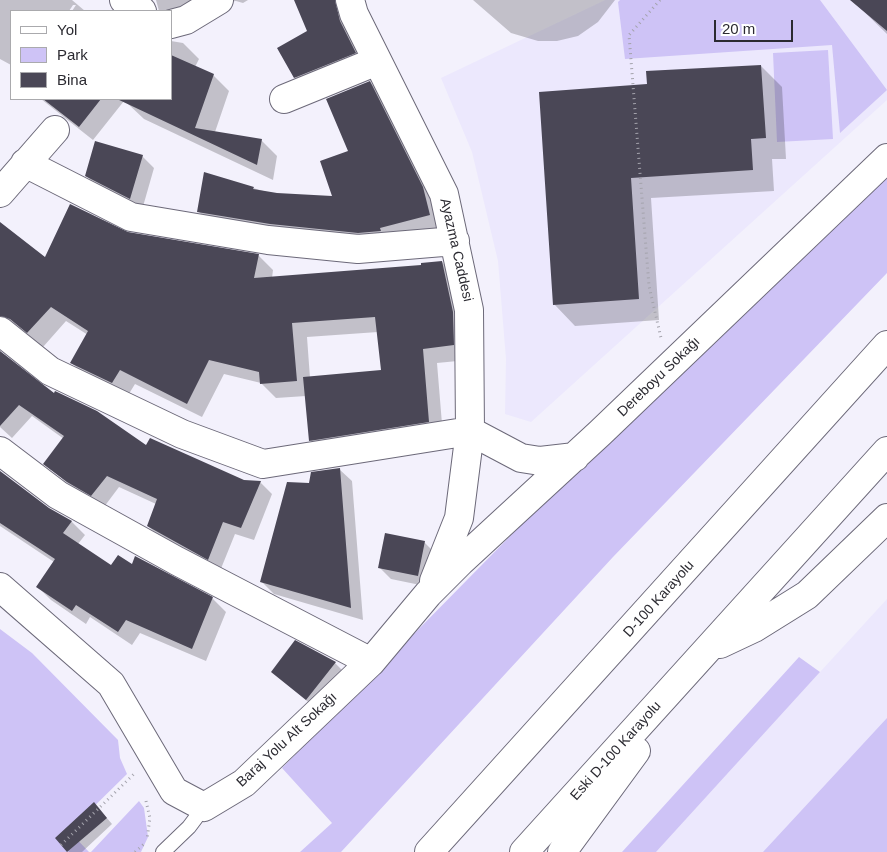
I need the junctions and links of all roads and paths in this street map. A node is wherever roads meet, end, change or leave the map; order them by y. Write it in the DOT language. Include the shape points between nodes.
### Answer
graph roads {
  1 [pos="219,0"];
  2 [pos="350,0"];
  3 [pos="660,0"];
  4 [pos="172,24"];
  5 [pos="377,62"];
  6 [pos="284,99"];
  7 [pos="55,130"];
  8 [pos="887,158"];
  9 [pos="25,163"];
  10 [pos="0,193"];
  11 [pos="455,242"];
  12 [pos="0,331"];
  13 [pos="887,345"];
  14 [pos="668,368"];
  15 [pos="470,431"];
  16 [pos="0,451"];
  17 [pos="887,451"];
  18 [pos="575,457"];
  19 [pos="887,518"];
  20 [pos="0,587"];
  21 [pos="428,594"];
  22 [pos="708,650"];
  23 [pos="371,662"];
  24 [pos="152,755"];
  25 [pos="145,793"];
  26 [pos="599,803"];
  27 [pos="204,807"];
  28 [pos="61,845"];
  29 [pos="135,852"];
  30 [pos="163,852"];
  31 [pos="429,852"];
  32 [pos="524,852"];
  33 [pos="557,852"];
  34 [pos="562,852"];
  1 -- 4 [label="main road" via="186,20"];
  2 -- 5 [label="main road, Ayazma Caddesi"];
  3 -- 14 [label="path" via="629,35 649,286"];
  5 -- 6 [label="main road"];
  5 -- 11 [label="main road, Ayazma Caddesi" via="444,194"];
  7 -- 9 [label="main road"];
  8 -- 14 [label="main road, Dereboyu Sokağı"];
  9 -- 10 [label="main road"];
  9 -- 11 [label="main road" via="131,217 268,240 358,249"];
  11 -- 15 [label="main road, Ayazma Caddesi" via="469,310"];
  12 -- 15 [label="main road" via="50,371 182,434 263,464"];
  13 -- 31 [label="main road, D-100 Karayolu"];
  14 -- 18 [label="main road, Dereboyu Sokağı"];
  15 -- 18 [label="main road" via="521,458 540,462"];
  15 -- 21 [label="main road, Ayazma Caddesi" via="459,518"];
  16 -- 23 [label="main road" via="58,495"];
  17 -- 22 [label="main road"];
  18 -- 21 [label="main road, Dereboyu Sokağı"];
  19 -- 22 [label="main road" via="807,595 754,628"];
  20 -- 24 [label="main road" via="111,684"];
  21 -- 23 [label="main road, Baraj Yolu Alt Sokağı"];
  22 -- 26 [label="main road"];
  22 -- 32 [label="main road, Eski D-100 Karayolu"];
  23 -- 27 [label="main road, Baraj Yolu Alt Sokağı" via="244,784"];
  24 -- 27 [label="main road" via="174,791"];
  24 -- 28 [label="path"];
  25 -- 29 [label="path" via="150,818 147,841"];
  26 -- 33 [label="main road"];
  26 -- 34 [label="main road"];
  27 -- 30 [label="lane"];
}
